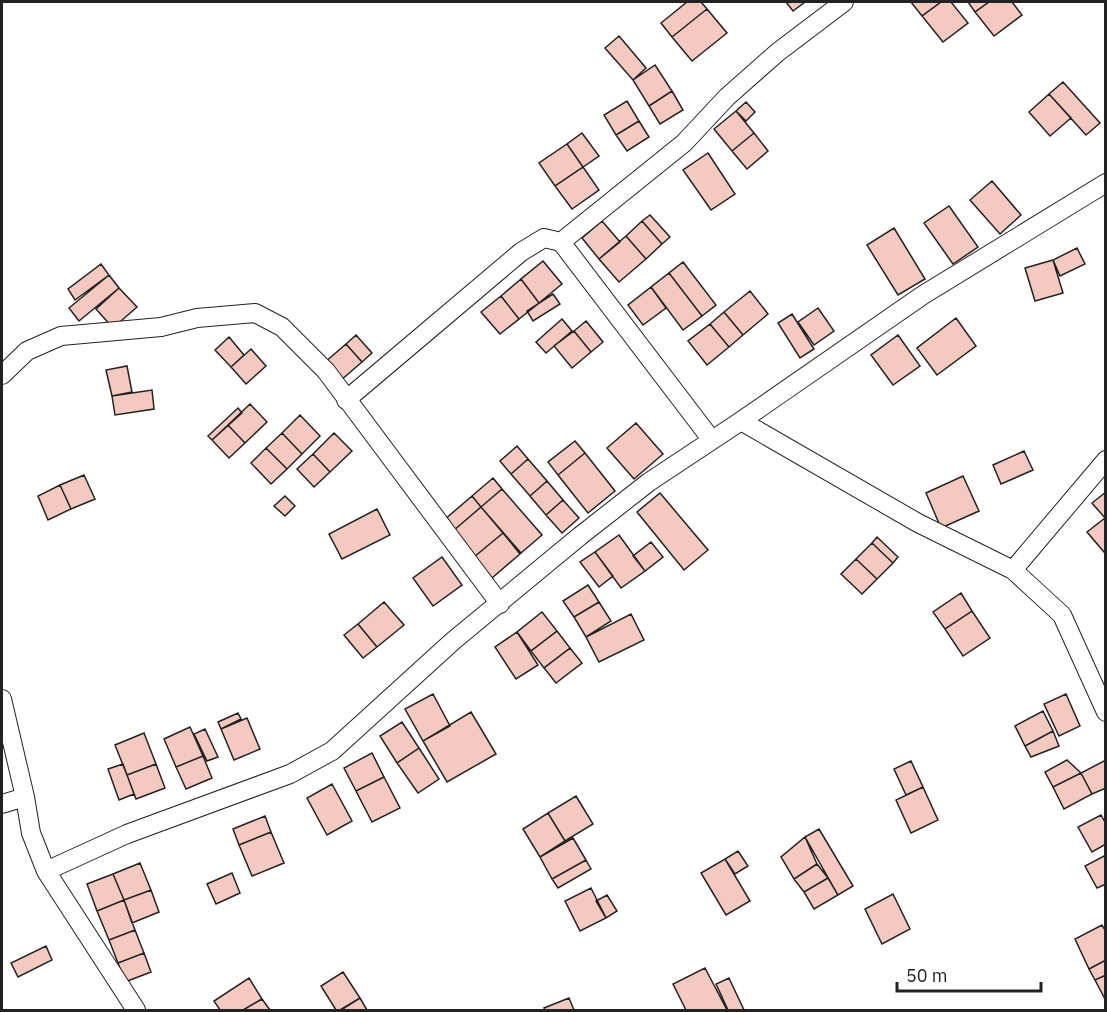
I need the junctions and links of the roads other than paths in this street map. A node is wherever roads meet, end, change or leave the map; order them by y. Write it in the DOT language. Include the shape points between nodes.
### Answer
graph roads {
  1 [pos="844,2"];
  2 [pos="1106,183"];
  3 [pos="561,242"];
  4 [pos="2,375"];
  5 [pos="346,400"];
  6 [pos="741,421"];
  7 [pos="711,439"];
  8 [pos="1106,460"];
  9 [pos="1013,570"];
  10 [pos="500,604"];
  11 [pos="2,699"];
  12 [pos="1106,712"];
  13 [pos="25,797"];
  14 [pos="2,804"];
  15 [pos="46,871"];
  16 [pos="136,1011"];
  1 -- 3 [label="street" via="778,52 727,97 684,143"];
  2 -- 6 [label="street" via="922,295"];
  3 -- 5 [label="street" via="544,238 521,252"];
  3 -- 7 [label="street"];
  4 -- 5 [label="street" via="27,351 61,336 255,313 282,327 326,371"];
  5 -- 10 [label="street"];
  6 -- 7 [label="street"];
  6 -- 9 [label="street" via="918,523"];
  7 -- 10 [label="street" via="580,536"];
  8 -- 9 [label="street"];
  9 -- 12 [label="street" via="1062,615"];
  10 -- 15 [label="street" via="453,641 332,751 290,774 127,834"];
  11 -- 13 [label="street"];
  13 -- 14 [label="street"];
  13 -- 15 [label="street" via="31,833"];
  15 -- 16 [label="street"];
}
